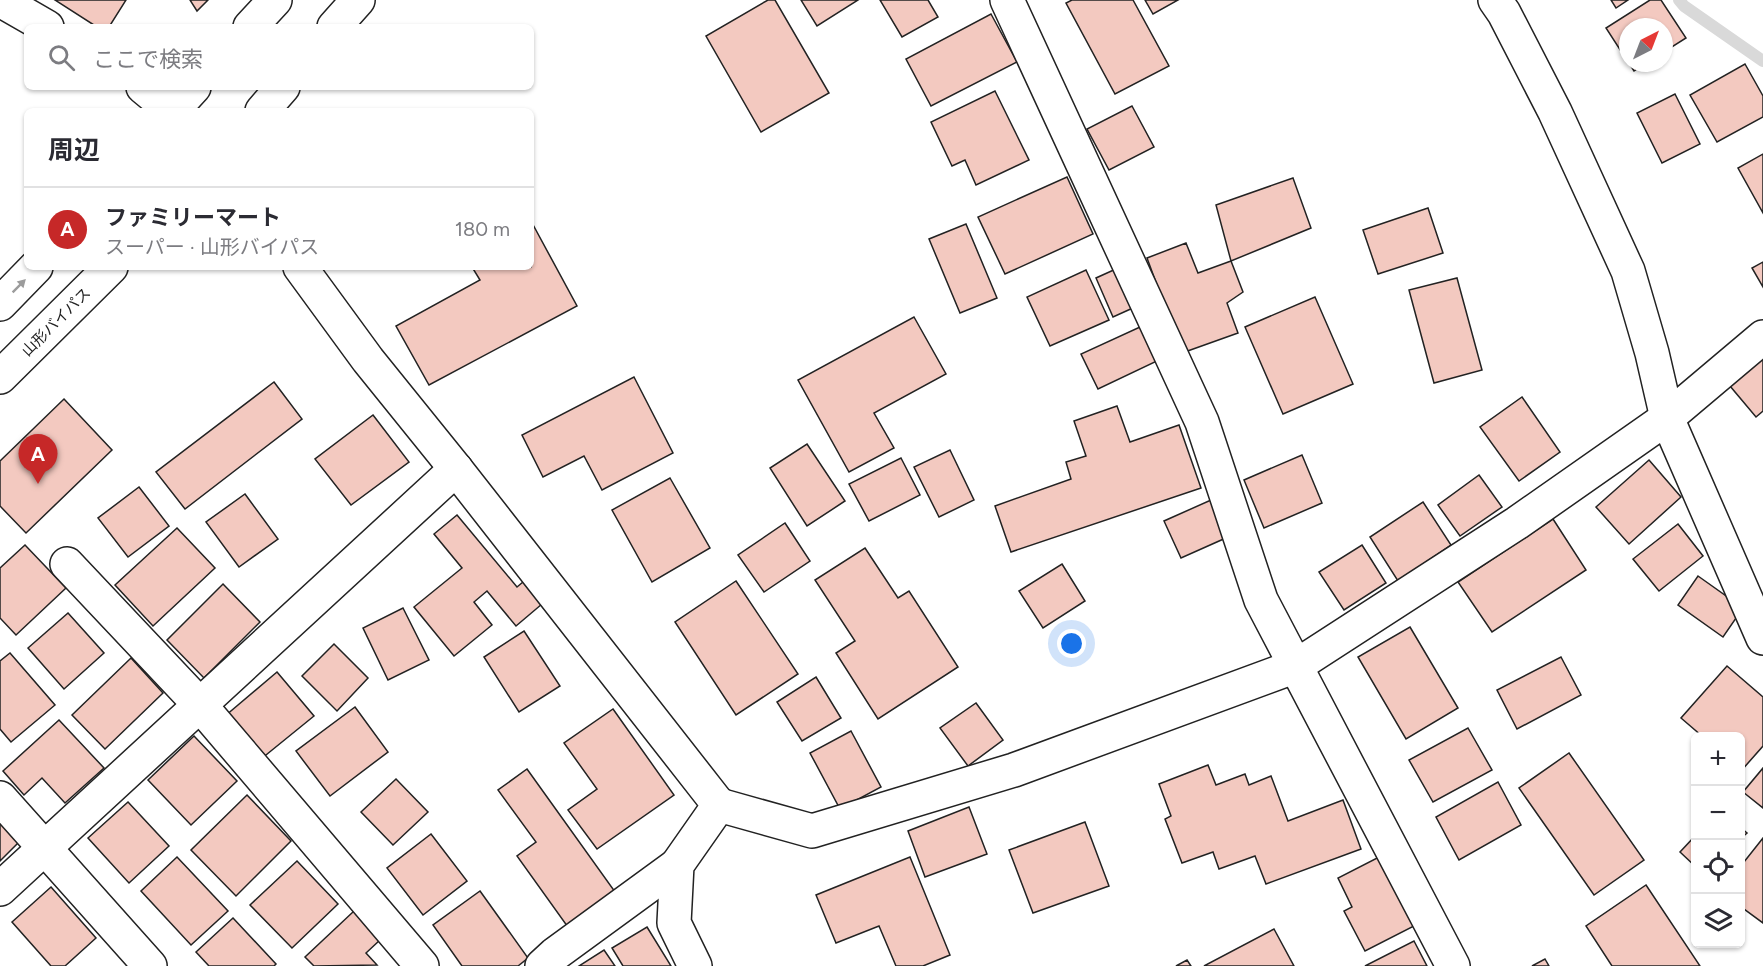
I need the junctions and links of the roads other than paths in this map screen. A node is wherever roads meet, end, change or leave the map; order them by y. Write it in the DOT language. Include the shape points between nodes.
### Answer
graph roads {
  1 [pos="0,0"];
  2 [pos="275,0"];
  3 [pos="358,0"];
  4 [pos="1007,0"];
  5 [pos="1495,0"];
  6 [pos="42,24"];
  7 [pos="253,24"];
  8 [pos="337,24"];
  9 [pos="147,90"];
  10 [pos="192,90"];
  11 [pos="280,90"];
  12 [pos="168,108"];
  13 [pos="175,108"];
  14 [pos="265,108"];
  15 [pos="33,270"];
  16 [pos="108,270"];
  17 [pos="302,270"];
  18 [pos="0,304"];
  19 [pos="1763,337"];
  20 [pos="0,377"];
  21 [pos="1667,418"];
  22 [pos="456,469"];
  23 [pos="68,564"];
  24 [pos="1763,638"];
  25 [pos="1296,666"];
  26 [pos="200,705"];
  27 [pos="0,798"];
  28 [pos="718,805"];
  29 [pos="45,848"];
  30 [pos="677,865"];
  31 [pos="0,889"];
  32 [pos="417,964"];
  33 [pos="150,966"];
  34 [pos="542,966"];
  35 [pos="695,966"];
  36 [pos="1453,966"];
  1 -- 6 [label="main road"];
  2 -- 7 [label="main road"];
  3 -- 8 [label="main road"];
  4 -- 25 [label="main road" via="1202,422 1261,600"];
  5 -- 21 [label="main road" via="1555,112 1628,271"];
  9 -- 12 [label="main road"];
  10 -- 13 [label="main road"];
  11 -- 14 [label="main road"];
  18 -- 15 [label="main road, one-way"];
  16 -- 20 [label="main road, 山形バイパス"];
  17 -- 22 [label="main road"];
  19 -- 21 [label="main road"];
  21 -- 24 [label="main road"];
  21 -- 25 [label="main road" via="1517,523"];
  22 -- 26 [label="main road"];
  22 -- 28 [label="main road"];
  23 -- 26 [label="main road"];
  25 -- 28 [label="main road" via="1014,770 812,831"];
  25 -- 36 [label="main road"];
  26 -- 29 [label="main road"];
  26 -- 32 [label="main road"];
  27 -- 29 [label="main road"];
  28 -- 30 [label="main road"];
  29 -- 31 [label="main road"];
  29 -- 33 [label="main road"];
  30 -- 34 [label="main road"];
  30 -- 35 [label="main road" via="674,923"];
}
